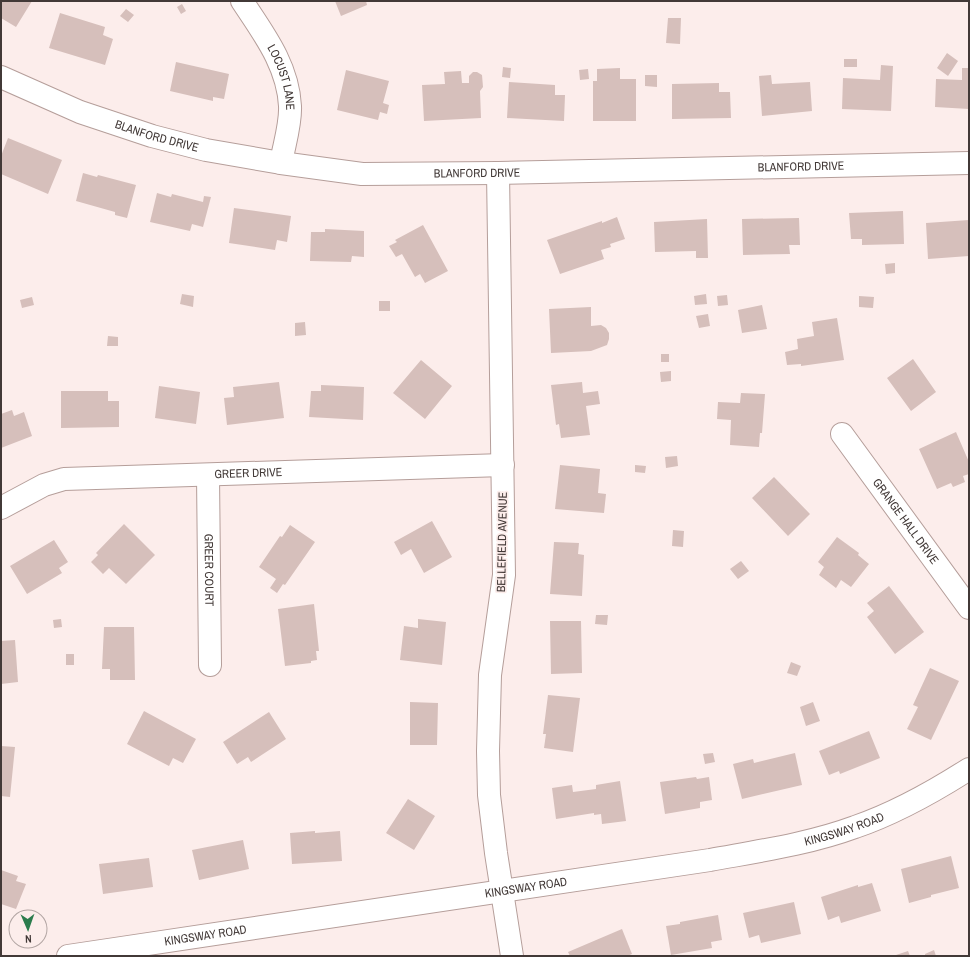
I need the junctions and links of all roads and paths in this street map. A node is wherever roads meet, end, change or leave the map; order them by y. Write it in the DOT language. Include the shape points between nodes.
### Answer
graph roads {
  1 [pos="242,1"];
  2 [pos="1,77"];
  3 [pos="281,163"];
  4 [pos="969,163"];
  5 [pos="498,173"];
  6 [pos="842,434"];
  7 [pos="503,465"];
  8 [pos="208,475"];
  9 [pos="1,508"];
  10 [pos="969,608"];
  11 [pos="210,665"];
  12 [pos="969,769"];
  13 [pos="502,890"];
  14 [pos="68,956"];
  15 [pos="512,956"];
  1 -- 3 [label="street, LOCUST LANE" via="274,49 286,78 290,106"];
  2 -- 3 [label="street, BLANFORD DRIVE" via="80,112 136,132 206,150"];
  3 -- 5 [label="street, BLANFORD DRIVE" via="362,174"];
  4 -- 5 [label="street, BLANFORD DRIVE"];
  5 -- 7 [label="street, BELLEFIELD AVENUE"];
  6 -- 10 [label="street, GRANGE HALL DRIVE"];
  7 -- 8 [label="street, GREER DRIVE"];
  7 -- 13 [label="street, BELLEFIELD AVENUE" via="504,575 490,675 488,751 489,795"];
  8 -- 9 [label="street, GREER DRIVE" via="64,479 44,485"];
  8 -- 11 [label="street, GREER COURT"];
  12 -- 13 [label="street, KINGSWAY ROAD" via="898,809 856,827 812,840 710,860"];
  13 -- 14 [label="street, KINGSWAY ROAD"];
  13 -- 15 [label="street, BELLEFIELD AVENUE"];
}
